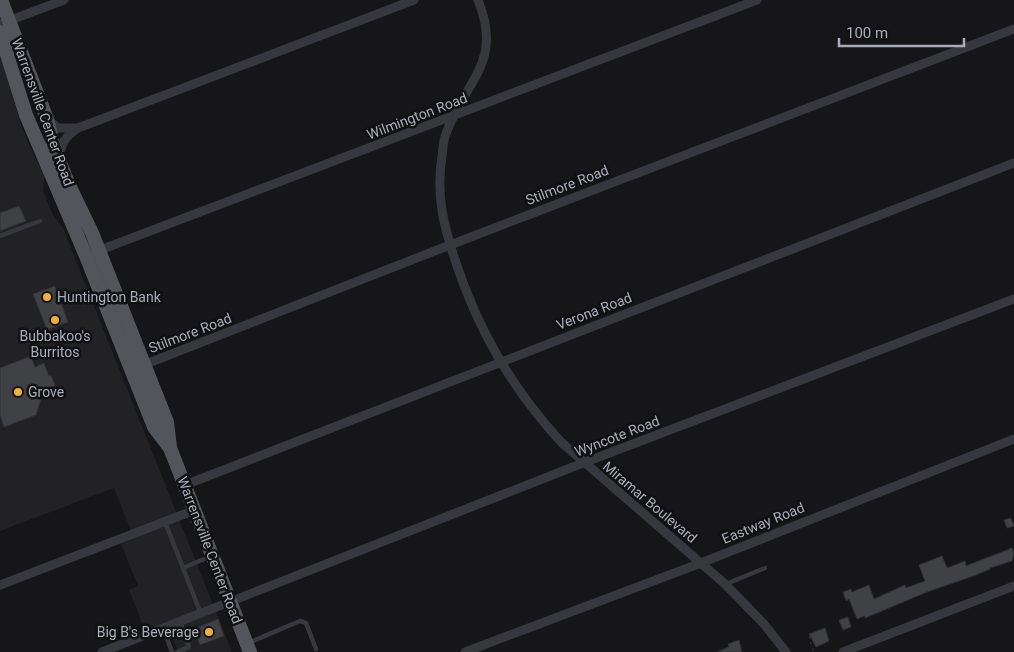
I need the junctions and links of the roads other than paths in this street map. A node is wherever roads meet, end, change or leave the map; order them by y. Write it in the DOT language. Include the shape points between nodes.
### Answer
graph roads {
  1 [pos="1,0"];
  2 [pos="64,0"];
  3 [pos="414,0"];
  4 [pos="478,0"];
  5 [pos="757,0"];
  6 [pos="5,22"];
  7 [pos="1014,29"];
  8 [pos="0,32"];
  9 [pos="454,116"];
  10 [pos="47,119"];
  11 [pos="78,128"];
  12 [pos="59,160"];
  13 [pos="1014,163"];
  14 [pos="40,221"];
  15 [pos="0,236"];
  16 [pos="450,245"];
  17 [pos="92,253"];
  18 [pos="1014,299"];
  19 [pos="500,362"];
  20 [pos="138,368"];
  21 [pos="1014,439"];
  22 [pos="583,463"];
  23 [pos="185,485"];
  24 [pos="195,510"];
  25 [pos="165,522"];
  26 [pos="213,556"];
  27 [pos="701,563"];
  28 [pos="183,568"];
  29 [pos="765,568"];
  30 [pos="724,584"];
  31 [pos="0,585"];
  32 [pos="1014,586"];
  33 [pos="231,602"];
  34 [pos="201,614"];
  35 [pos="180,622"];
  36 [pos="163,628"];
  37 [pos="248,648"];
  38 [pos="316,649"];
  39 [pos="102,652"];
  40 [pos="172,652"];
  41 [pos="177,652"];
  42 [pos="465,652"];
  43 [pos="786,652"];
  44 [pos="843,652"];
  1 -- 6 [label="main road, Warrensville Center Road"];
  2 -- 6 [label="street"];
  3 -- 11 [label="street"];
  4 -- 9 [label="street, Miramar Boulevard" via="486,35 485,54 482,67"];
  5 -- 9 [label="street, Wilmington Road"];
  6 -- 10 [label="main road, Warrensville Center Road"];
  7 -- 16 [label="street, Stilmore Road"];
  8 -- 17 [label="main road, Warrensville Center Road" via="26,115"];
  9 -- 16 [label="street, Miramar Boulevard" via="445,134 439,187"];
  9 -- 17 [label="street, Wilmington Road"];
  10 -- 11 [label="street" via="58,128"];
  10 -- 12 [label="main road, Warrensville Center Road"];
  11 -- 12 [label="street" via="63,142"];
  12 -- 17 [label="main road, Warrensville Center Road"];
  13 -- 19 [label="street, Verona Road"];
  14 -- 15 [label="lane"];
  16 -- 19 [label="street, Miramar Boulevard" via="474,311"];
  16 -- 20 [label="street, Stilmore Road"];
  17 -- 20 [label="main road, Warrensville Center Road"];
  18 -- 22 [label="street, Wyncote Road"];
  19 -- 22 [label="street, Miramar Boulevard" via="537,416"];
  19 -- 23 [label="street, Verona Road"];
  20 -- 23 [label="main road, Warrensville Center Road" via="168,422 171,451"];
  21 -- 27 [label="street, Eastway Road"];
  22 -- 27 [label="street, Miramar Boulevard"];
  22 -- 33 [label="street, Wyncote Road"];
  23 -- 24 [label="main road, Warrensville Center Road"];
  24 -- 25 [label="street"];
  24 -- 26 [label="main road, Warrensville Center Road"];
  25 -- 28 [label="lane"];
  25 -- 31 [label="street"];
  26 -- 28 [label="lane"];
  26 -- 33 [label="main road, Warrensville Center Road"];
  27 -- 30 [label="street, Miramar Boulevard"];
  27 -- 42 [label="street, Eastway Road"];
  28 -- 34 [label="lane"];
  29 -- 30 [label="lane"];
  30 -- 43 [label="street, Miramar Boulevard" via="764,624"];
  32 -- 44 [label="street"];
  33 -- 34 [label="street, Wyncote Road"];
  33 -- 37 [label="main road, Warrensville Center Road"];
  34 -- 35 [label="street, Wyncote Road"];
  35 -- 36 [label="street, Wyncote Road"];
  35 -- 41 [label="lane" via="189,647"];
  36 -- 39 [label="street, Wyncote Road"];
  36 -- 40 [label="lane"];
  37 -- 38 [label="lane" via="303,621"];
}
